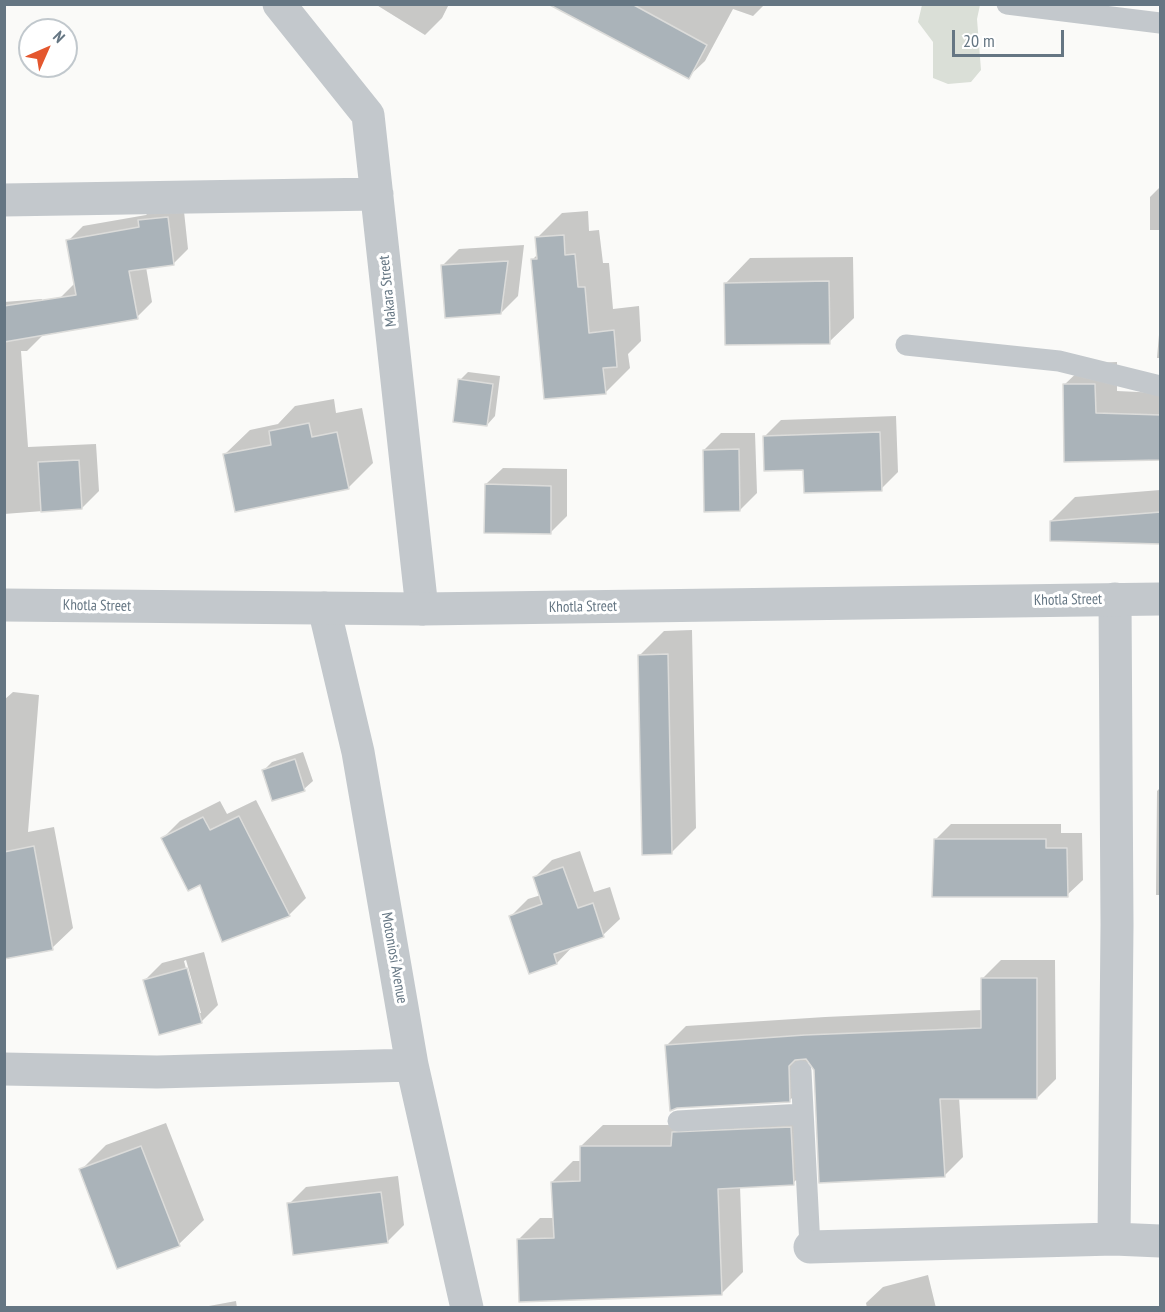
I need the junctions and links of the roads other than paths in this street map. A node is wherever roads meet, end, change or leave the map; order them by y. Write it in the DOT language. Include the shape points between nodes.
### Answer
graph roads {
  1 [pos="279,4"];
  2 [pos="1007,4"];
  3 [pos="1161,23"];
  4 [pos="377,194"];
  5 [pos="4,200"];
  6 [pos="906,345"];
  7 [pos="1161,386"];
  8 [pos="1115,599"];
  9 [pos="1161,599"];
  10 [pos="4,605"];
  11 [pos="324,608"];
  12 [pos="422,609"];
  13 [pos="412,1065"];
  14 [pos="4,1069"];
  15 [pos="801,1071"];
  16 [pos="803,1114"];
  17 [pos="678,1122"];
  18 [pos="1114,1239"];
  19 [pos="1161,1241"];
  20 [pos="810,1247"];
  21 [pos="468,1308"];
  1 -- 4 [label="street, Makara Street" via="368,115"];
  2 -- 3 [label="lane"];
  4 -- 5 [label="street"];
  4 -- 12 [label="street, Makara Street"];
  6 -- 7 [label="lane" via="1059,361"];
  8 -- 9 [label="street, Khotla Street"];
  8 -- 12 [label="street, Khotla Street"];
  8 -- 18 [label="street"];
  10 -- 11 [label="street, Khotla Street"];
  11 -- 12 [label="street, Khotla Street"];
  11 -- 13 [label="street, Motoniosi Avenue" via="358,752"];
  13 -- 14 [label="street" via="157,1072"];
  13 -- 21 [label="street, Motoniosi Avenue"];
  15 -- 16 [label="lane"];
  16 -- 17 [label="lane"];
  16 -- 20 [label="lane"];
  18 -- 19 [label="street"];
  18 -- 20 [label="street"];
}
